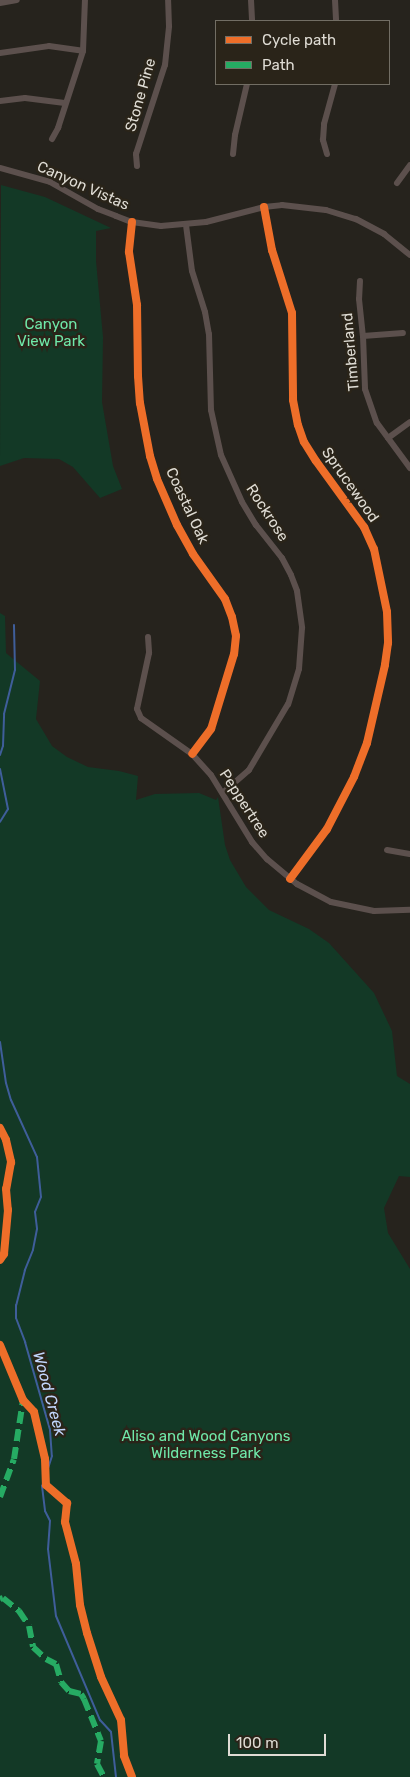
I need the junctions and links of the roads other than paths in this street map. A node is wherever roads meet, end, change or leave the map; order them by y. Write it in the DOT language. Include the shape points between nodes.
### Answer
graph roads {
  1 [pos="17,0"];
  2 [pos="85,0"];
  3 [pos="168,0"];
  4 [pos="251,0"];
  5 [pos="335,0"];
  6 [pos="0,2"];
  7 [pos="252,20"];
  8 [pos="336,20"];
  9 [pos="83,51"];
  10 [pos="0,53"];
  11 [pos="247,85"];
  12 [pos="335,85"];
  13 [pos="0,101"];
  14 [pos="65,103"];
  15 [pos="52,139"];
  16 [pos="233,154"];
  17 [pos="327,154"];
  18 [pos="137,166"];
  19 [pos="410,166"];
  20 [pos="0,168"];
  21 [pos="397,182"];
  22 [pos="264,207"];
  23 [pos="132,222"];
  24 [pos="186,225"];
  25 [pos="410,242"];
  26 [pos="404,249"];
  27 [pos="410,255"];
  28 [pos="360,281"];
  29 [pos="403,332"];
  30 [pos="363,336"];
  31 [pos="410,422"];
  32 [pos="388,438"];
  33 [pos="410,468"];
  34 [pos="148,637"];
  35 [pos="192,754"];
  36 [pos="223,792"];
  37 [pos="387,850"];
  38 [pos="410,854"];
  39 [pos="290,880"];
  40 [pos="410,910"];
  1 -- 6 [label="street"];
  2 -- 9 [label="street"];
  3 -- 18 [label="street, Stone Pine" via="164,65 136,154"];
  4 -- 7 [label="street"];
  5 -- 8 [label="street"];
  9 -- 10 [label="street" via="50,46"];
  9 -- 14 [label="street"];
  11 -- 16 [label="street"];
  12 -- 17 [label="street" via="324,124 323,140"];
  13 -- 14 [label="street" via="25,98"];
  14 -- 15 [label="street"];
  19 -- 21 [label="street"];
  20 -- 23 [label="street, Canyon Vistas" via="50,182 98,210"];
  22 -- 24 [label="street, Canyon Vistas"];
  22 -- 26 [label="street, Canyon Vistas" via="302,206 341,214 384,234"];
  22 -- 39 [label="street, Sprucewood" via="272,250 292,313 293,400 298,425 316,461 364,527 374,549 387,612 386,665 367,743 354,777 327,829"];
  23 -- 24 [label="street, Canyon Vistas"];
  23 -- 35 [label="street, Coastal Oak" via="129,252 137,305 140,403 150,456 177,525 225,599 236,636 234,654 210,729"];
  24 -- 36 [label="street, Rockrose" via="192,271 209,334 211,410 221,456 242,502 291,575 297,591 302,628 299,669 288,704 249,770"];
  25 -- 26 [label="street"];
  26 -- 27 [label="street, Canyon Vistas"];
  28 -- 30 [label="street, Timberland"];
  29 -- 30 [label="street"];
  30 -- 32 [label="street, Timberland" via="365,389 377,423"];
  31 -- 32 [label="street"];
  32 -- 33 [label="street, Timberland"];
  34 -- 35 [label="street, Peppertree" via="149,653 137,709 141,718"];
  35 -- 36 [label="street, Peppertree"];
  36 -- 39 [label="street, Peppertree" via="252,842"];
  37 -- 38 [label="street"];
  39 -- 40 [label="street, Peppertree" via="331,902 374,911"];
}
